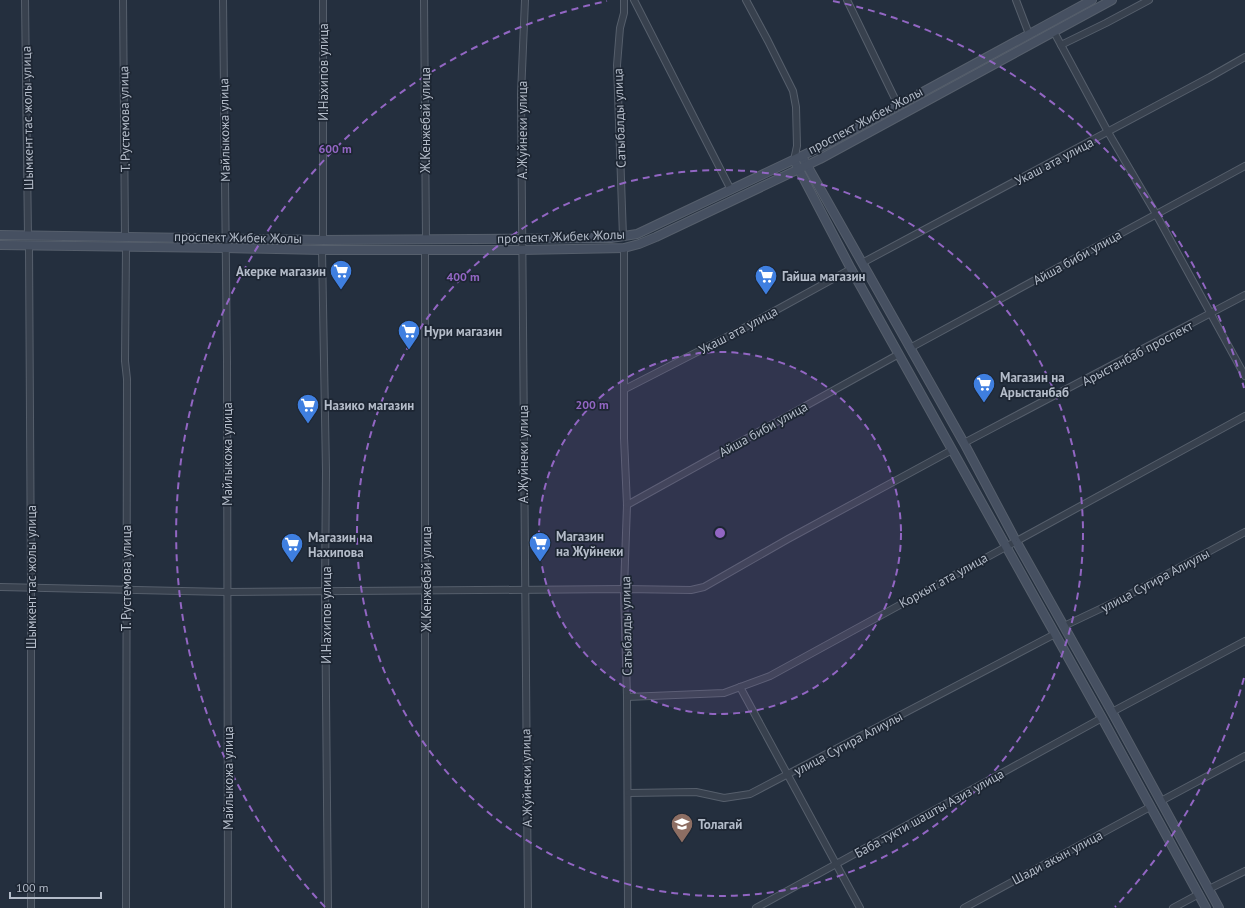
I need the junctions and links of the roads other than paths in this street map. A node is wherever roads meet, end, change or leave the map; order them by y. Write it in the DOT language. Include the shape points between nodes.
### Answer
graph roads {
  1 [pos="25,0"];
  2 [pos="123,0"];
  3 [pos="223,0"];
  4 [pos="323,0"];
  5 [pos="424,0"];
  6 [pos="525,0"];
  7 [pos="624,0"];
  8 [pos="634,0"];
  9 [pos="746,0"];
  10 [pos="847,0"];
  11 [pos="1016,0"];
  12 [pos="1092,0"];
  13 [pos="1112,0"];
  14 [pos="1150,0"];
  15 [pos="1054,32"];
  16 [pos="1029,34"];
  17 [pos="1061,45"];
  18 [pos="1245,57"];
  19 [pos="898,105"];
  20 [pos="1108,132"];
  21 [pos="797,146"];
  22 [pos="802,156"];
  23 [pos="794,160"];
  24 [pos="807,165"];
  25 [pos="1245,166"];
  26 [pos="798,169"];
  27 [pos="731,190"];
  28 [pos="1156,214"];
  29 [pos="0,235"];
  30 [pos="28,236"];
  31 [pos="125,237"];
  32 [pos="623,237"];
  33 [pos="225,239"];
  34 [pos="522,239"];
  35 [pos="323,240"];
  36 [pos="426,240"];
  37 [pos="0,245"];
  38 [pos="29,246"];
  39 [pos="126,248"];
  40 [pos="226,248"];
  41 [pos="624,248"];
  42 [pos="322,250"];
  43 [pos="425,250"];
  44 [pos="522,250"];
  45 [pos="862,263"];
  46 [pos="851,269"];
  47 [pos="1245,295"];
  48 [pos="1211,314"];
  49 [pos="910,348"];
  50 [pos="900,354"];
  51 [pos="1245,376"];
  52 [pos="625,389"];
  53 [pos="1245,416"];
  54 [pos="964,443"];
  55 [pos="952,450"];
  56 [pos="626,505"];
  57 [pos="1245,532"];
  58 [pos="1016,541"];
  59 [pos="1006,546"];
  60 [pos="0,587"];
  61 [pos="31,588"];
  62 [pos="624,589"];
  63 [pos="126,590"];
  64 [pos="325,590"];
  65 [pos="524,590"];
  66 [pos="426,591"];
  67 [pos="227,592"];
  68 [pos="1064,626"];
  69 [pos="1055,634"];
  70 [pos="1245,641"];
  71 [pos="740,687"];
  72 [pos="627,697"];
  73 [pos="1112,712"];
  74 [pos="1102,718"];
  75 [pos="1245,756"];
  76 [pos="788,774"];
  77 [pos="628,792"];
  78 [pos="1161,801"];
  79 [pos="1150,807"];
  80 [pos="836,864"];
  81 [pos="1245,871"];
  82 [pos="1209,889"];
  83 [pos="1199,894"];
  84 [pos="31,908"];
  85 [pos="126,908"];
  86 [pos="228,908"];
  87 [pos="328,908"];
  88 [pos="425,908"];
  89 [pos="528,908"];
  90 [pos="628,908"];
  91 [pos="756,908"];
  92 [pos="860,908"];
  93 [pos="964,908"];
  94 [pos="1173,908"];
  95 [pos="1206,908"];
  96 [pos="1219,908"];
  1 -- 30 [label="street, Шымкент тас жолы улица"];
  2 -- 31 [label="street, Т. Рустемова улица"];
  3 -- 33 [label="street, Майлыкожа улица"];
  4 -- 35 [label="street, И.Нахипов улица"];
  5 -- 36 [label="street, Ж.Кенжебай улица"];
  6 -- 34 [label="street, А.Жуйнеки улица" via="521,94"];
  7 -- 32 [label="street, Сатыбалды улица" via="617,65"];
  8 -- 27 [label="street"];
  9 -- 21 [label="street" via="793,91"];
  10 -- 19 [label="street"];
  11 -- 16 [label="street"];
  12 -- 16 [label="street, проспект Жибек Жолы"];
  13 -- 15 [label="street, проспект Жибек Жолы"];
  14 -- 17 [label="street"];
  15 -- 17 [label="street"];
  15 -- 24 [label="street, проспект Жибек Жолы"];
  16 -- 19 [label="street, проспект Жибек Жолы"];
  17 -- 20 [label="street"];
  18 -- 20 [label="street, Укаш ата улица"];
  19 -- 22 [label="street, проспект Жибек Жолы"];
  20 -- 28 [label="street"];
  20 -- 45 [label="street, Укаш ата улица"];
  21 -- 22 [label="street"];
  21 -- 23 [label="street"];
  22 -- 23 [label="street, проспект Жибек Жолы"];
  22 -- 24 [label="street"];
  23 -- 26 [label="street"];
  23 -- 27 [label="street, проспект Жибек Жолы"];
  24 -- 26 [label="street, проспект Жибек Жолы"];
  24 -- 45 [label="street"];
  25 -- 28 [label="street, Айша биби улица"];
  26 -- 41 [label="street, проспект Жибек Жолы" via="656,237"];
  26 -- 46 [label="street"];
  27 -- 32 [label="street, проспект Жибек Жолы" via="637,234"];
  28 -- 48 [label="street"];
  28 -- 49 [label="street, Айша биби улица"];
  29 -- 30 [label="street, проспект Жибек Жолы"];
  30 -- 31 [label="street, проспект Жибек Жолы"];
  31 -- 33 [label="street, проспект Жибек Жолы"];
  32 -- 34 [label="street, проспект Жибек Жолы"];
  33 -- 35 [label="street, проспект Жибек Жолы"];
  33 -- 40 [label="street, Майлыкожа улица"];
  34 -- 36 [label="street, проспект Жибек Жолы"];
  34 -- 44 [label="street, А.Жуйнеки улица"];
  35 -- 36 [label="street, проспект Жибек Жолы"];
  37 -- 38 [label="street, проспект Жибек Жолы"];
  38 -- 39 [label="street, проспект Жибек Жолы"];
  38 -- 61 [label="street, Шымкент тас жолы улица"];
  39 -- 40 [label="street, проспект Жибек Жолы"];
  39 -- 63 [label="street, Т. Рустемова улица"];
  40 -- 42 [label="street, проспект Жибек Жолы"];
  40 -- 67 [label="street, Майлыкожа улица"];
  41 -- 44 [label="street, проспект Жибек Жолы"];
  41 -- 52 [label="street, Сатыбалды улица"];
  42 -- 43 [label="street, проспект Жибек Жолы"];
  42 -- 64 [label="street, И.Нахипов улица" via="326,471"];
  43 -- 44 [label="street, проспект Жибек Жолы"];
  43 -- 66 [label="street, Ж.Кенжебай улица"];
  44 -- 65 [label="street, А.Жуйнеки улица"];
  45 -- 49 [label="street"];
  46 -- 50 [label="street"];
  46 -- 52 [label="street, Укаш ата улица"];
  47 -- 48 [label="street, Арыстанбаб проспект"];
  48 -- 51 [label="street"];
  48 -- 54 [label="street, Арыстанбаб проспект"];
  49 -- 54 [label="street"];
  50 -- 55 [label="street"];
  50 -- 56 [label="street, Айша биби улица"];
  52 -- 56 [label="street, Сатыбалды улица"];
  53 -- 58 [label="street, Коркыт ата улица"];
  54 -- 58 [label="street"];
  55 -- 59 [label="street"];
  55 -- 62 [label="street" via="704,586 691,590"];
  56 -- 62 [label="street, Сатыбалды улица"];
  57 -- 68 [label="street, улица Сугира Алиулы" via="1121,599"];
  58 -- 59 [label="street, Коркыт ата улица"];
  58 -- 68 [label="street"];
  59 -- 69 [label="street"];
  59 -- 71 [label="street, Коркыт ата улица" via="770,676"];
  60 -- 61 [label="street"];
  61 -- 63 [label="street"];
  61 -- 84 [label="street, Шымкент тас жолы улица"];
  62 -- 65 [label="street"];
  62 -- 72 [label="street, Сатыбалды улица"];
  63 -- 67 [label="street"];
  63 -- 85 [label="street, Т. Рустемова улица"];
  64 -- 66 [label="street"];
  64 -- 67 [label="street"];
  64 -- 87 [label="street, И.Нахипов улица"];
  65 -- 66 [label="street"];
  65 -- 89 [label="street, А.Жуйнеки улица"];
  66 -- 88 [label="street, Ж.Кенжебай улица"];
  67 -- 86 [label="street, Майлыкожа улица"];
  68 -- 73 [label="street"];
  69 -- 74 [label="street"];
  69 -- 76 [label="street, улица Сугира Алиулы"];
  70 -- 73 [label="street"];
  71 -- 72 [label="street, Коркыт ата улица" via="724,694"];
  71 -- 76 [label="street"];
  72 -- 77 [label="street, Сатыбалды улица"];
  73 -- 78 [label="street"];
  74 -- 79 [label="street"];
  74 -- 80 [label="street, Баба тукти шашты Азиз улица"];
  75 -- 78 [label="street"];
  76 -- 77 [label="street, улица Сугира Алиулы" via="750,794 724,798 696,792"];
  76 -- 80 [label="street"];
  77 -- 90 [label="street, Сатыбалды улица"];
  78 -- 82 [label="street"];
  79 -- 83 [label="street"];
  79 -- 93 [label="street, Шади акын улица"];
  80 -- 91 [label="street, Баба тукти шашты Азиз улица"];
  80 -- 92 [label="street"];
  81 -- 82 [label="street"];
  82 -- 96 [label="street"];
  83 -- 94 [label="street"];
  83 -- 95 [label="street"];
}
